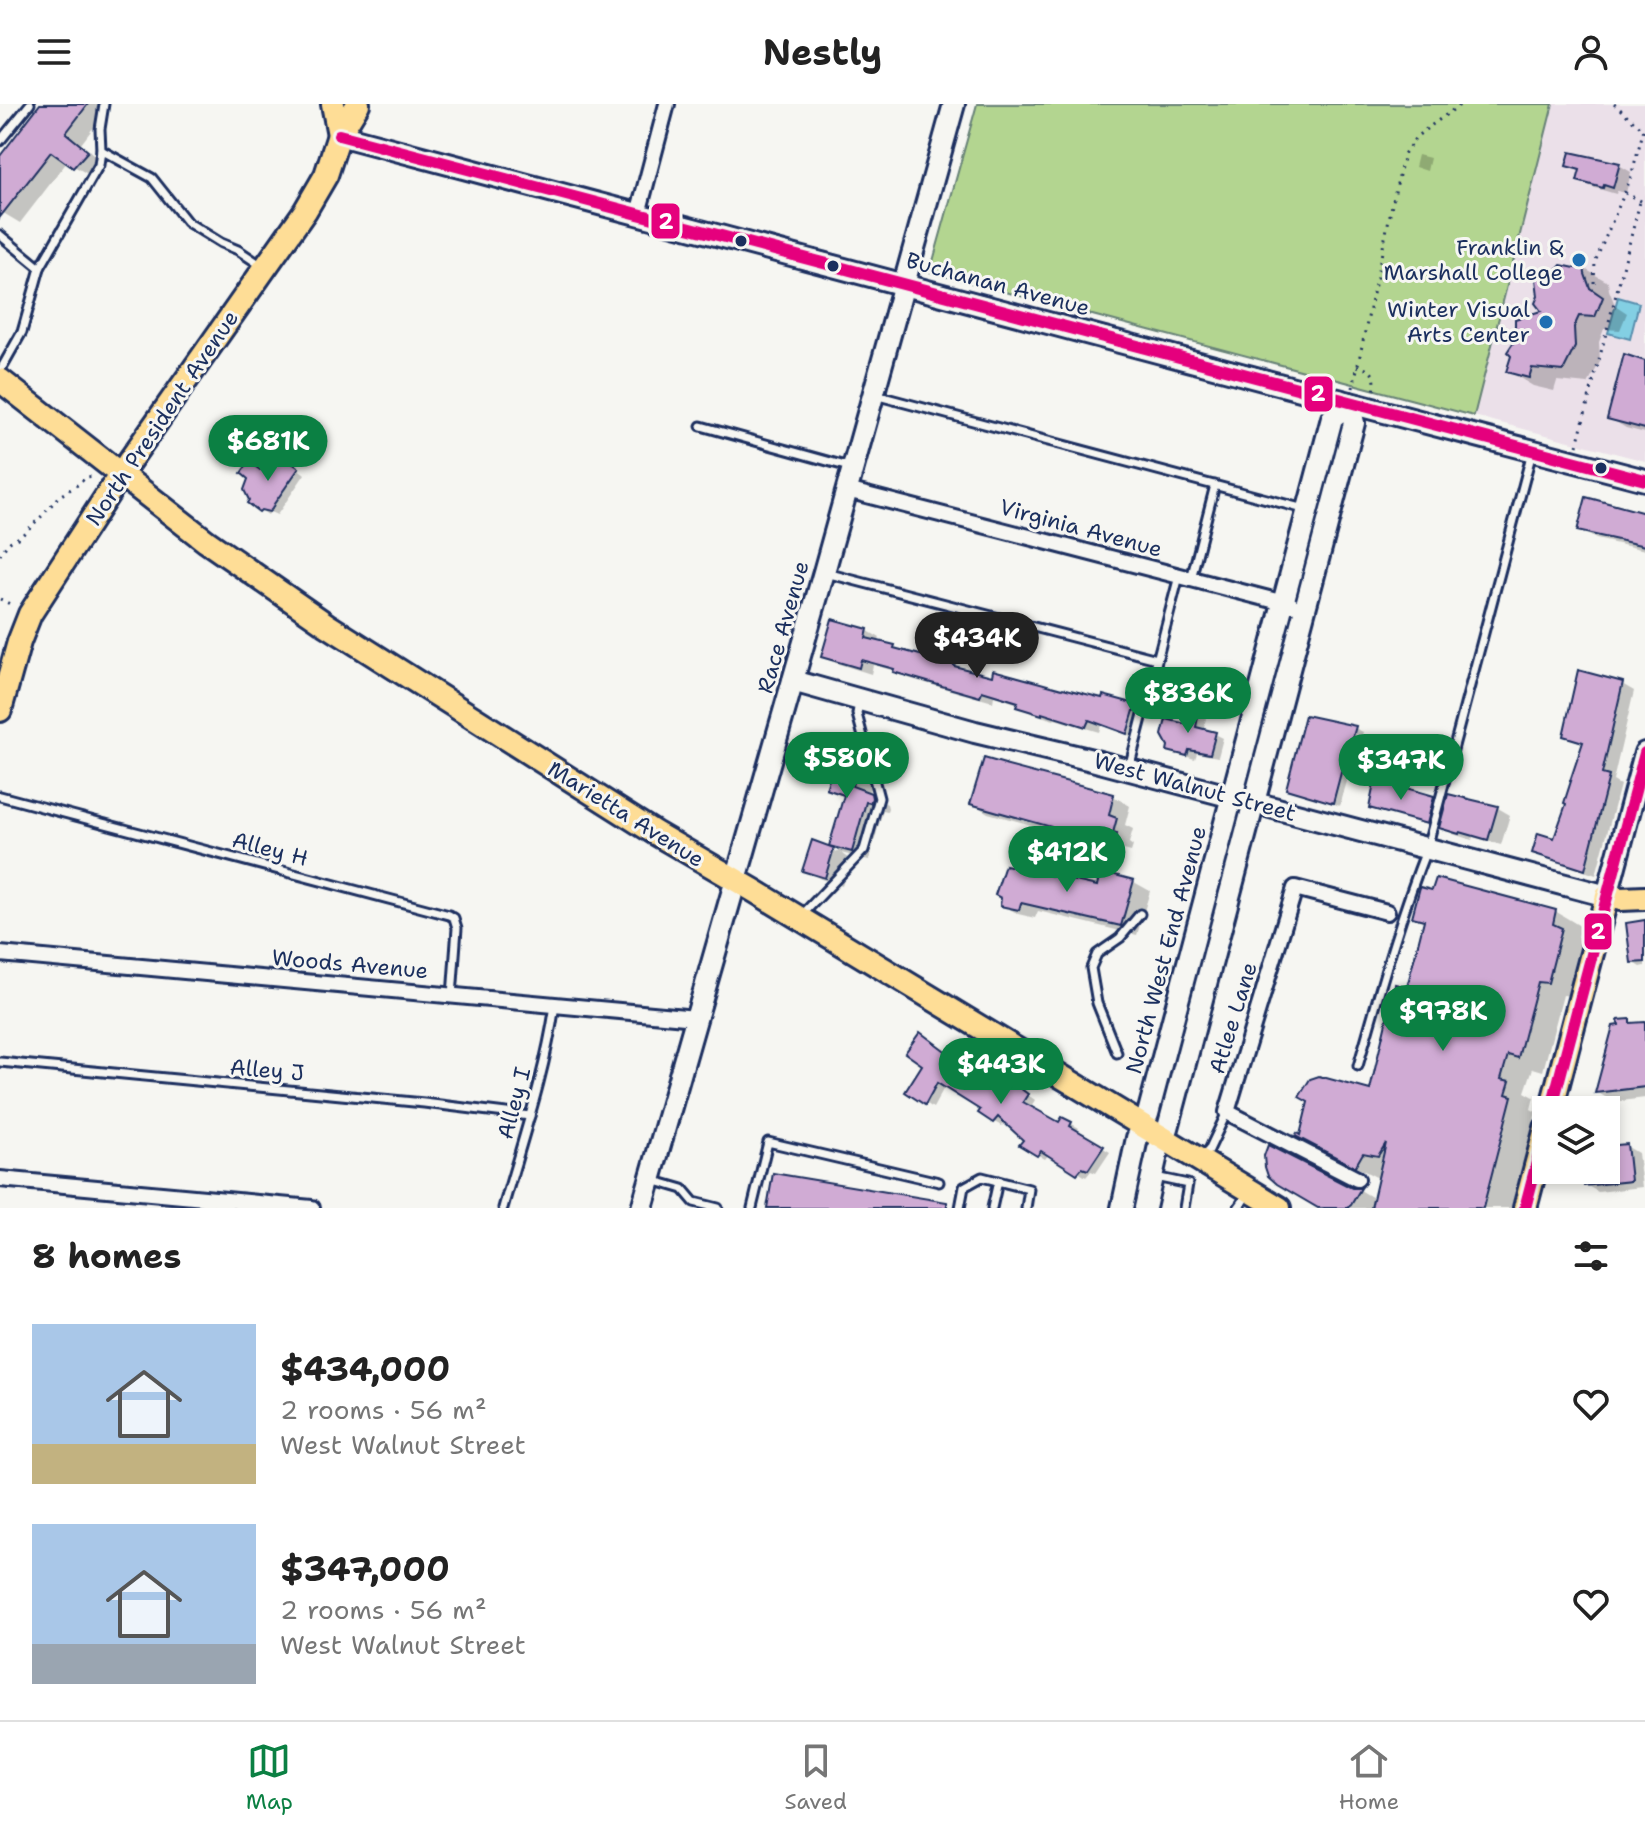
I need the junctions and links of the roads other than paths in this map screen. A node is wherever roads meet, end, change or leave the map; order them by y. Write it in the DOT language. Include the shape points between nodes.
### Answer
graph roads {
  1 [pos="30,104"];
  2 [pos="104,104"];
  3 [pos="333,104"];
  4 [pos="358,104"];
  5 [pos="667,104"];
  6 [pos="954,104"];
  7 [pos="339,135"];
  8 [pos="0,141"];
  9 [pos="101,150"];
  10 [pos="638,214"];
  11 [pos="0,235"];
  12 [pos="40,268"];
  13 [pos="265,268"];
  14 [pos="904,284"];
  15 [pos="0,371"];
  16 [pos="0,380"];
  17 [pos="873,395"];
  18 [pos="1349,403"];
  19 [pos="701,426"];
  20 [pos="1533,449"];
  21 [pos="853,468"];
  22 [pos="121,475"];
  23 [pos="1645,480"];
  24 [pos="1215,485"];
  25 [pos="847,490"];
  26 [pos="1307,509"];
  27 [pos="824,572"];
  28 [pos="1185,578"];
  29 [pos="1283,603"];
  30 [pos="1305,609"];
  31 [pos="1157,659"];
  32 [pos="793,681"];
  33 [pos="859,699"];
  34 [pos="0,710"];
  35 [pos="1645,753"];
  36 [pos="1128,770"];
  37 [pos="0,796"];
  38 [pos="1232,797"];
  39 [pos="1253,803"];
  40 [pos="1427,848"];
  41 [pos="736,880"];
  42 [pos="1607,896"];
  43 [pos="1645,898"];
  44 [pos="1387,912"];
  45 [pos="1140,914"];
  46 [pos="800,918"];
  47 [pos="0,954"];
  48 [pos="452,996"];
  49 [pos="555,1005"];
  50 [pos="696,1018"];
  51 [pos="1117,1053"];
  52 [pos="0,1062"];
  53 [pos="1358,1066"];
  54 [pos="1555,1096"];
  55 [pos="1227,1112"];
  56 [pos="530,1116"];
  57 [pos="1143,1126"];
  58 [pos="1163,1138"];
  59 [pos="1199,1160"];
  60 [pos="1152,1176"];
  61 [pos="0,1179"];
  62 [pos="650,1179"];
  63 [pos="1357,1179"];
  64 [pos="998,1181"];
  65 [pos="1532,1181"];
  66 [pos="939,1182"];
  67 [pos="1244,1199"];
  68 [pos="312,1208"];
  69 [pos="503,1208"];
  70 [pos="642,1208"];
  71 [pos="718,1208"];
  72 [pos="752,1208"];
  73 [pos="960,1208"];
  74 [pos="992,1208"];
  75 [pos="1026,1208"];
  76 [pos="1122,1208"];
  77 [pos="1145,1208"];
  78 [pos="1184,1208"];
  79 [pos="1279,1208"];
  80 [pos="1525,1208"];
  1 -- 8 [label="lane"];
  2 -- 9 [label="lane"];
  3 -- 7 [label="main road, North President Avenue"];
  4 -- 7 [label="main road, North President Avenue"];
  5 -- 10 [label="street"];
  6 -- 14 [label="street, Race Avenue"];
  7 -- 10 [label="street, Buchanan Avenue"];
  7 -- 13 [label="main road, North President Avenue" via="318,190"];
  9 -- 12 [label="lane" via="99,165"];
  9 -- 13 [label="lane" via="152,178 187,222"];
  10 -- 14 [label="street, Buchanan Avenue"];
  11 -- 12 [label="lane"];
  12 -- 15 [label="lane" via="22,332"];
  13 -- 22 [label="main road, North President Avenue"];
  14 -- 17 [label="street, Race Avenue"];
  14 -- 18 [label="street, Buchanan Avenue"];
  16 -- 22 [label="main road, Marietta Avenue"];
  17 -- 21 [label="street, Race Avenue"];
  17 -- 24 [label="lane"];
  18 -- 20 [label="street, Buchanan Avenue"];
  18 -- 26 [label="street, North West End Avenue" via="1332,418"];
  18 -- 30 [label="street" via="1354,423"];
  19 -- 21 [label="lane"];
  20 -- 23 [label="street, Buchanan Avenue"];
  20 -- 40 [label="lane"];
  21 -- 25 [label="street, Race Avenue"];
  22 -- 34 [label="main road, North President Avenue" via="30,614"];
  22 -- 41 [label="main road, Marietta Avenue" via="327,625"];
  24 -- 26 [label="lane"];
  24 -- 28 [label="lane"];
  25 -- 27 [label="street, Race Avenue"];
  25 -- 28 [label="street, Virginia Avenue"];
  26 -- 29 [label="street, North West End Avenue"];
  27 -- 31 [label="lane"];
  27 -- 32 [label="street, Race Avenue"];
  28 -- 29 [label="street, Virginia Avenue"];
  28 -- 31 [label="lane"];
  29 -- 30 [label="street, Virginia Avenue"];
  29 -- 38 [label="street, North West End Avenue"];
  30 -- 39 [label="street"];
  31 -- 36 [label="lane"];
  32 -- 33 [label="street, West Walnut Street"];
  32 -- 41 [label="street, Race Avenue"];
  33 -- 36 [label="street, West Walnut Street"];
  33 -- 46 [label="lane" via="857,714 879,798 864,850"];
  35 -- 42 [label="street"];
  36 -- 38 [label="street, West Walnut Street"];
  37 -- 48 [label="lane, Alley H" via="449,915 457,928"];
  38 -- 39 [label="street, West Walnut Street"];
  38 -- 57 [label="street, North West End Avenue"];
  39 -- 40 [label="street, West Walnut Street"];
  39 -- 58 [label="street"];
  40 -- 42 [label="street, West Walnut Street"];
  40 -- 53 [label="lane"];
  41 -- 46 [label="main road, Marietta Avenue"];
  41 -- 50 [label="street, Race Avenue"];
  42 -- 43 [label="main road, West Walnut Street"];
  42 -- 54 [label="main road"];
  44 -- 55 [label="street, Atlee Lane" via="1295,888"];
  45 -- 51 [label="lane" via="1097,954 1091,968 1097,1003"];
  46 -- 57 [label="main road, Marietta Avenue"];
  47 -- 48 [label="street, Woods Avenue"];
  48 -- 49 [label="street, Woods Avenue"];
  49 -- 50 [label="street, Woods Avenue"];
  49 -- 56 [label="lane, Alley I"];
  50 -- 62 [label="street, Race Avenue"];
  52 -- 56 [label="lane, Alley J"];
  55 -- 59 [label="lane"];
  55 -- 63 [label="street"];
  56 -- 69 [label="lane, Alley I"];
  57 -- 58 [label="main road, Marietta Avenue"];
  57 -- 76 [label="street, North West End Avenue"];
  58 -- 59 [label="main road, Marietta Avenue"];
  58 -- 60 [label="street"];
  59 -- 67 [label="main road, Marietta Avenue"];
  60 -- 77 [label="street"];
  60 -- 78 [label="lane" via="1188,1184"];
  61 -- 68 [label="street"];
  62 -- 70 [label="street, Race Avenue"];
  62 -- 71 [label="lane"];
  64 -- 73 [label="lane" via="982,1177 964,1187"];
  64 -- 74 [label="lane"];
  64 -- 75 [label="lane" via="1029,1189"];
  65 -- 80 [label="main road"];
  66 -- 72 [label="lane" via="768,1142"];
  67 -- 79 [label="main road, Marietta Avenue"];
}
